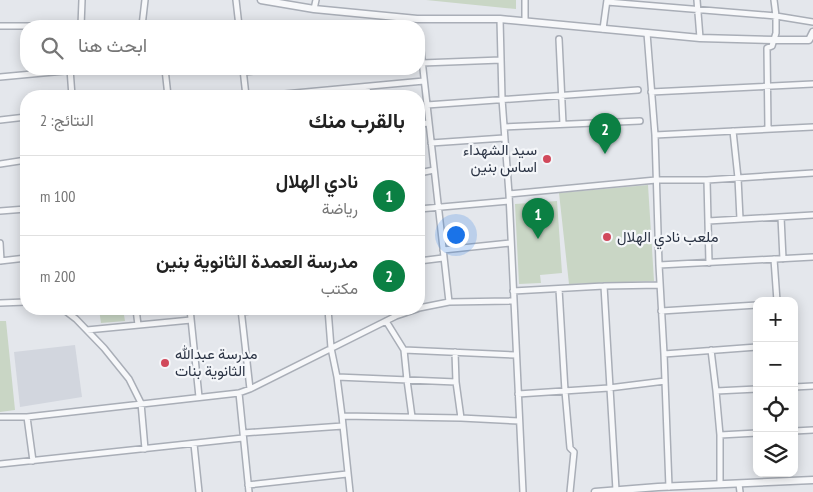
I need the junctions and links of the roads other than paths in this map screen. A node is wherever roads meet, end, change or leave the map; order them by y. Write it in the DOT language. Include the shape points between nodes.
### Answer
graph roads {
  1 [pos="82,0"];
  2 [pos="145,0"];
  3 [pos="236,0"];
  4 [pos="261,0"];
  5 [pos="316,0"];
  6 [pos="526,0"];
  7 [pos="697,0"];
  8 [pos="774,0"];
  9 [pos="607,1"];
  10 [pos="314,9"];
  11 [pos="698,10"];
  12 [pos="776,16"];
  13 [pos="417,18"];
  14 [pos="500,19"];
  15 [pos="81,20"];
  16 [pos="143,20"];
  17 [pos="238,20"];
  18 [pos="525,20"];
  19 [pos="813,22"];
  20 [pos="0,26"];
  21 [pos="20,26"];
  22 [pos="603,29"];
  23 [pos="813,32"];
  24 [pos="647,33"];
  25 [pos="700,38"];
  26 [pos="559,39"];
  27 [pos="774,40"];
  28 [pos="811,40"];
  29 [pos="501,60"];
  30 [pos="425,63"];
  31 [pos="20,75"];
  32 [pos="70,75"];
  33 [pos="166,75"];
  34 [pos="244,75"];
  35 [pos="423,75"];
  36 [pos="0,77"];
  37 [pos="424,81"];
  38 [pos="813,84"];
  39 [pos="767,86"];
  40 [pos="367,87"];
  41 [pos="72,90"];
  42 [pos="167,90"];
  43 [pos="245,90"];
  44 [pos="332,90"];
  45 [pos="367,90"];
  46 [pos="638,90"];
  47 [pos="651,92"];
  48 [pos="562,95"];
  49 [pos="502,99"];
  50 [pos="427,105"];
  51 [pos="20,118"];
  52 [pos="0,120"];
  53 [pos="640,121"];
  54 [pos="425,123"];
  55 [pos="429,123"];
  56 [pos="563,124"];
  57 [pos="504,127"];
  58 [pos="813,127"];
  59 [pos="768,129"];
  60 [pos="733,131"];
  61 [pos="655,136"];
  62 [pos="504,138"];
  63 [pos="431,144"];
  64 [pos="20,161"];
  65 [pos="0,164"];
  66 [pos="434,170"];
  67 [pos="425,172"];
  68 [pos="813,174"];
  69 [pos="738,178"];
  70 [pos="656,180"];
  71 [pos="707,180"];
  72 [pos="509,194"];
  73 [pos="509,201"];
  74 [pos="438,207"];
  75 [pos="425,208"];
  76 [pos="20,209"];
  77 [pos="0,211"];
  78 [pos="813,215"];
  79 [pos="781,216"];
  80 [pos="740,219"];
  81 [pos="708,221"];
  82 [pos="510,243"];
  83 [pos="0,244"];
  84 [pos="443,250"];
  85 [pos="813,257"];
  86 [pos="444,258"];
  87 [pos="20,259"];
  88 [pos="774,259"];
  89 [pos="783,259"];
  90 [pos="425,260"];
  91 [pos="1,261"];
  92 [pos="709,263"];
  93 [pos="659,265"];
  94 [pos="604,286"];
  95 [pos="660,286"];
  96 [pos="559,289"];
  97 [pos="513,291"];
  98 [pos="777,297"];
  99 [pos="513,301"];
  100 [pos="20,302"];
  101 [pos="449,302"];
  102 [pos="0,304"];
  103 [pos="753,305"];
  104 [pos="425,307"];
  105 [pos="661,311"];
  106 [pos="71,315"];
  107 [pos="137,315"];
  108 [pos="191,315"];
  109 [pos="242,315"];
  110 [pos="328,315"];
  111 [pos="399,315"];
  112 [pos="191,320"];
  113 [pos="386,321"];
  114 [pos="138,325"];
  115 [pos="86,330"];
  116 [pos="753,347"];
  117 [pos="331,348"];
  118 [pos="404,350"];
  119 [pos="711,350"];
  120 [pos="455,352"];
  121 [pos="664,354"];
  122 [pos="516,355"];
  123 [pos="337,377"];
  124 [pos="407,380"];
  125 [pos="456,382"];
  126 [pos="665,382"];
  127 [pos="813,386"];
  128 [pos="798,387"];
  129 [pos="609,388"];
  130 [pos="250,389"];
  131 [pos="753,389"];
  132 [pos="565,391"];
  133 [pos="716,392"];
  134 [pos="239,393"];
  135 [pos="518,394"];
  136 [pos="199,397"];
  137 [pos="141,403"];
  138 [pos="342,416"];
  139 [pos="0,417"];
  140 [pos="27,417"];
  141 [pos="412,417"];
  142 [pos="461,418"];
  143 [pos="519,421"];
  144 [pos="343,426"];
  145 [pos="813,430"];
  146 [pos="798,431"];
  147 [pos="753,433"];
  148 [pos="720,435"];
  149 [pos="243,436"];
  150 [pos="194,444"];
  151 [pos="145,449"];
  152 [pos="33,462"];
  153 [pos="0,464"];
  154 [pos="347,474"];
  155 [pos="813,480"];
  156 [pos="720,484"];
  157 [pos="739,484"];
  158 [pos="248,485"];
  159 [pos="669,487"];
  160 [pos="616,490"];
  161 [pos="658,490"];
  162 [pos="199,492"];
  163 [pos="249,492"];
  164 [pos="350,492"];
  165 [pos="523,492"];
  166 [pos="570,492"];
  167 [pos="596,492"];
  168 [pos="740,492"];
  1 -- 15 [label="street"];
  2 -- 16 [label="street"];
  3 -- 17 [label="street"];
  4 -- 10 [label="street"];
  5 -- 10 [label="street"];
  6 -- 18 [label="street"];
  7 -- 11 [label="street"];
  8 -- 12 [label="street"];
  9 -- 11 [label="street"];
  9 -- 22 [label="street"];
  10 -- 13 [label="street"];
  11 -- 12 [label="street"];
  11 -- 25 [label="street"];
  12 -- 19 [label="street"];
  12 -- 27 [label="street"];
  13 -- 14 [label="street"];
  14 -- 18 [label="street"];
  14 -- 29 [label="street"];
  18 -- 22 [label="street"];
  20 -- 21 [label="street"];
  22 -- 24 [label="street"];
  23 -- 28 [label="street"];
  24 -- 25 [label="street"];
  24 -- 47 [label="street"];
  25 -- 27 [label="street"];
  26 -- 48 [label="street"];
  27 -- 28 [label="street"];
  27 -- 39 [label="street" via="767,48"];
  29 -- 30 [label="street"];
  29 -- 49 [label="street"];
  31 -- 36 [label="street"];
  32 -- 41 [label="street"];
  33 -- 42 [label="street"];
  34 -- 43 [label="street"];
  35 -- 37 [label="street"];
  37 -- 40 [label="street"];
  37 -- 50 [label="street"];
  38 -- 39 [label="street"];
  39 -- 47 [label="street"];
  39 -- 59 [label="street"];
  40 -- 44 [label="street"];
  40 -- 45 [label="street"];
  46 -- 48 [label="street"];
  47 -- 61 [label="street"];
  48 -- 49 [label="street"];
  48 -- 56 [label="street"];
  49 -- 50 [label="street"];
  49 -- 57 [label="street"];
  50 -- 55 [label="street"];
  51 -- 52 [label="street"];
  53 -- 56 [label="street"];
  54 -- 55 [label="street"];
  55 -- 63 [label="street"];
  56 -- 57 [label="street"];
  57 -- 62 [label="street"];
  58 -- 59 [label="street"];
  59 -- 60 [label="street"];
  60 -- 61 [label="street"];
  60 -- 69 [label="street"];
  61 -- 70 [label="street"];
  62 -- 63 [label="street"];
  62 -- 72 [label="street"];
  63 -- 66 [label="street"];
  64 -- 65 [label="street"];
  66 -- 67 [label="street"];
  66 -- 74 [label="street"];
  68 -- 69 [label="street"];
  69 -- 71 [label="street"];
  69 -- 80 [label="street"];
  70 -- 71 [label="street"];
  70 -- 72 [label="street"];
  70 -- 93 [label="street"];
  71 -- 81 [label="street"];
  72 -- 73 [label="street"];
  73 -- 74 [label="street"];
  73 -- 82 [label="street"];
  74 -- 75 [label="street"];
  74 -- 84 [label="street"];
  76 -- 77 [label="street"];
  78 -- 79 [label="street"];
  79 -- 80 [label="street"];
  79 -- 89 [label="street"];
  80 -- 81 [label="street"];
  81 -- 92 [label="street"];
  82 -- 84 [label="street"];
  82 -- 97 [label="street"];
  83 -- 91 [label="street"];
  84 -- 86 [label="street"];
  85 -- 89 [label="street"];
  86 -- 90 [label="street"];
  86 -- 101 [label="street"];
  87 -- 91 [label="street"];
  88 -- 89 [label="street"];
  88 -- 92 [label="street"];
  88 -- 98 [label="street"];
  92 -- 93 [label="street"];
  93 -- 95 [label="street"];
  94 -- 95 [label="street"];
  94 -- 96 [label="street"];
  94 -- 129 [label="street"];
  95 -- 105 [label="street"];
  96 -- 97 [label="street"];
  96 -- 132 [label="street"];
  97 -- 99 [label="street"];
  99 -- 101 [label="street"];
  99 -- 122 [label="street"];
  100 -- 102 [label="street"];
  101 -- 104 [label="street"];
  103 -- 105 [label="street"];
  105 -- 121 [label="street"];
  106 -- 115 [label="street"];
  107 -- 114 [label="street"];
  108 -- 112 [label="street"];
  109 -- 130 [label="street"];
  110 -- 117 [label="street"];
  111 -- 113 [label="street"];
  112 -- 114 [label="street"];
  112 -- 136 [label="street"];
  113 -- 117 [label="street"];
  113 -- 118 [label="street"];
  114 -- 115 [label="street"];
  115 -- 137 [label="street" via="129,380"];
  116 -- 119 [label="street"];
  117 -- 123 [label="street"];
  117 -- 130 [label="street"];
  118 -- 120 [label="street"];
  118 -- 124 [label="street"];
  119 -- 121 [label="street"];
  119 -- 133 [label="street"];
  120 -- 122 [label="street"];
  120 -- 125 [label="street"];
  121 -- 126 [label="street"];
  122 -- 135 [label="street"];
  123 -- 124 [label="street"];
  123 -- 138 [label="street"];
  124 -- 125 [label="street"];
  124 -- 141 [label="street"];
  125 -- 142 [label="street"];
  126 -- 129 [label="street"];
  126 -- 159 [label="street"];
  127 -- 128 [label="street"];
  129 -- 132 [label="street"];
  129 -- 160 [label="street"];
  130 -- 134 [label="street"];
  131 -- 133 [label="street"];
  132 -- 135 [label="street"];
  132 -- 166 [label="street" via="570,448 574,452"];
  133 -- 148 [label="street"];
  134 -- 136 [label="street"];
  134 -- 149 [label="street"];
  135 -- 143 [label="street"];
  136 -- 137 [label="street"];
  137 -- 140 [label="street"];
  137 -- 151 [label="street"];
  138 -- 141 [label="street"];
  138 -- 144 [label="street"];
  139 -- 140 [label="street"];
  140 -- 152 [label="street"];
  141 -- 142 [label="street"];
  142 -- 143 [label="street"];
  143 -- 165 [label="street"];
  144 -- 149 [label="street"];
  144 -- 154 [label="street"];
  145 -- 146 [label="street"];
  147 -- 148 [label="street"];
  148 -- 156 [label="street"];
  149 -- 150 [label="street"];
  149 -- 158 [label="street"];
  150 -- 151 [label="street"];
  150 -- 162 [label="street"];
  151 -- 152 [label="street"];
  152 -- 153 [label="street"];
  154 -- 158 [label="street"];
  154 -- 164 [label="street"];
  155 -- 157 [label="street"];
  156 -- 157 [label="street"];
  156 -- 159 [label="street"];
  157 -- 168 [label="street"];
  158 -- 163 [label="street"];
  159 -- 161 [label="street"];
  160 -- 161 [label="street"];
  160 -- 167 [label="street"];
}
